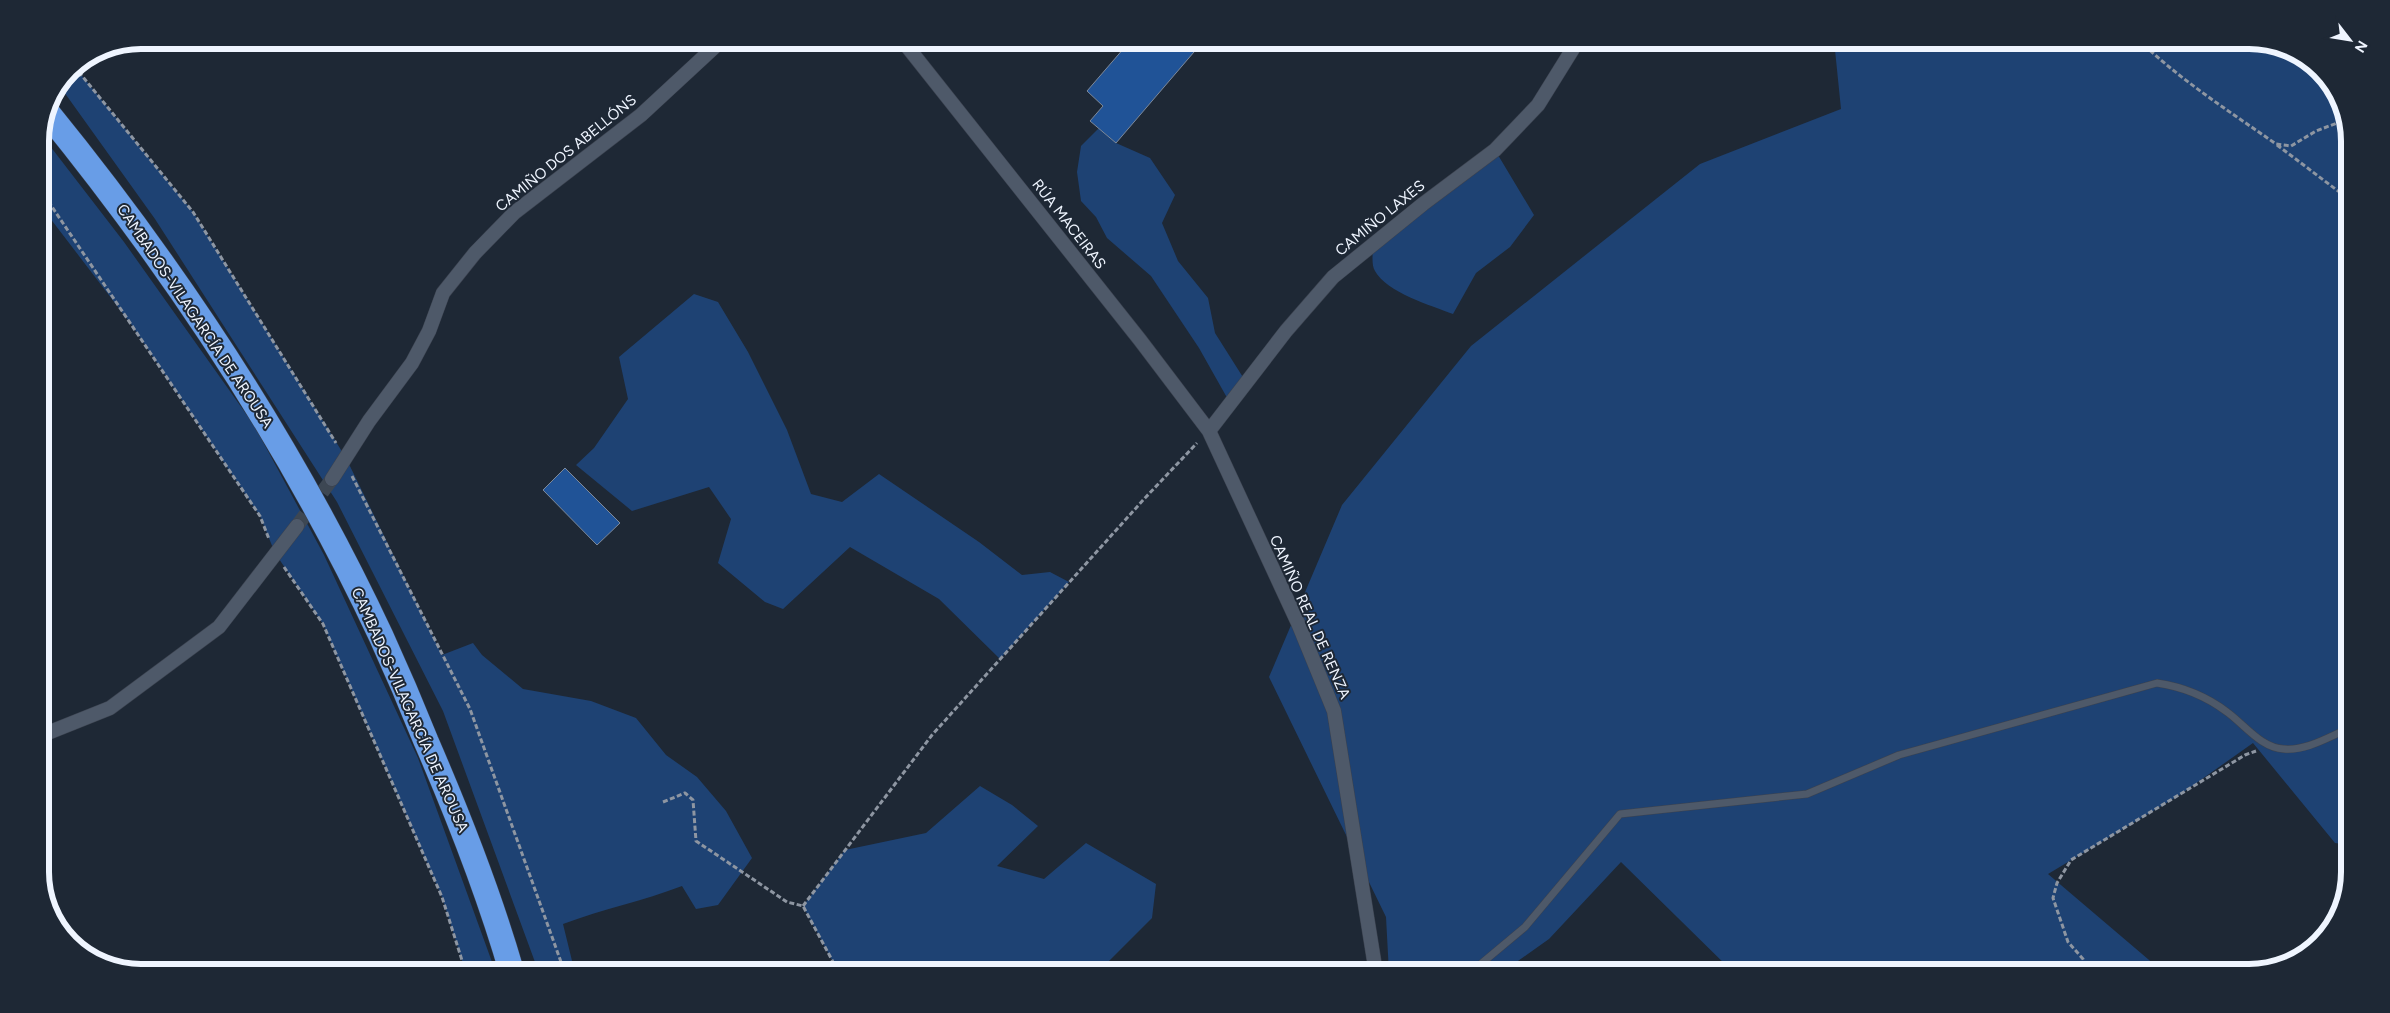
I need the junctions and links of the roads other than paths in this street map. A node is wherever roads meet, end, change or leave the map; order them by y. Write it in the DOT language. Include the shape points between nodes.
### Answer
graph roads {
  1 [pos="712,49"];
  2 [pos="909,49"];
  3 [pos="1573,49"];
  4 [pos="52,118"];
  5 [pos="1209,431"];
  6 [pos="332,479"];
  7 [pos="297,526"];
  8 [pos="49,732"];
  9 [pos="2341,732"];
  10 [pos="509,964"];
  11 [pos="1375,964"];
  12 [pos="1481,964"];
  1 -- 6 [label="street, CAMIÑO DOS ABELLÓNS" via="641,115 514,213 475,253 443,293 429,331 412,363"];
  2 -- 5 [label="street, RÚA MACEIRAS"];
  3 -- 5 [label="street, CAMIÑO LAXES" via="1538,105 1502,144 1333,277 1286,331"];
  4 -- 10 [label="highway, CAMBADOS-VILAGARCÍA DE AROUSA" via="108,188 193,307 268,425 339,551 382,637 460,819 494,910"];
  5 -- 11 [label="street, CAMIÑO REAL DE RENZA" via="1298,623 1334,711"];
  7 -- 8 [label="street" via="219,627 110,708"];
  9 -- 12 [label="lane" via="2311,745 2285,750 2268,746 2202,696 2178,686 2157,684 1899,755 1807,794 1620,814 1525,927"];
}
